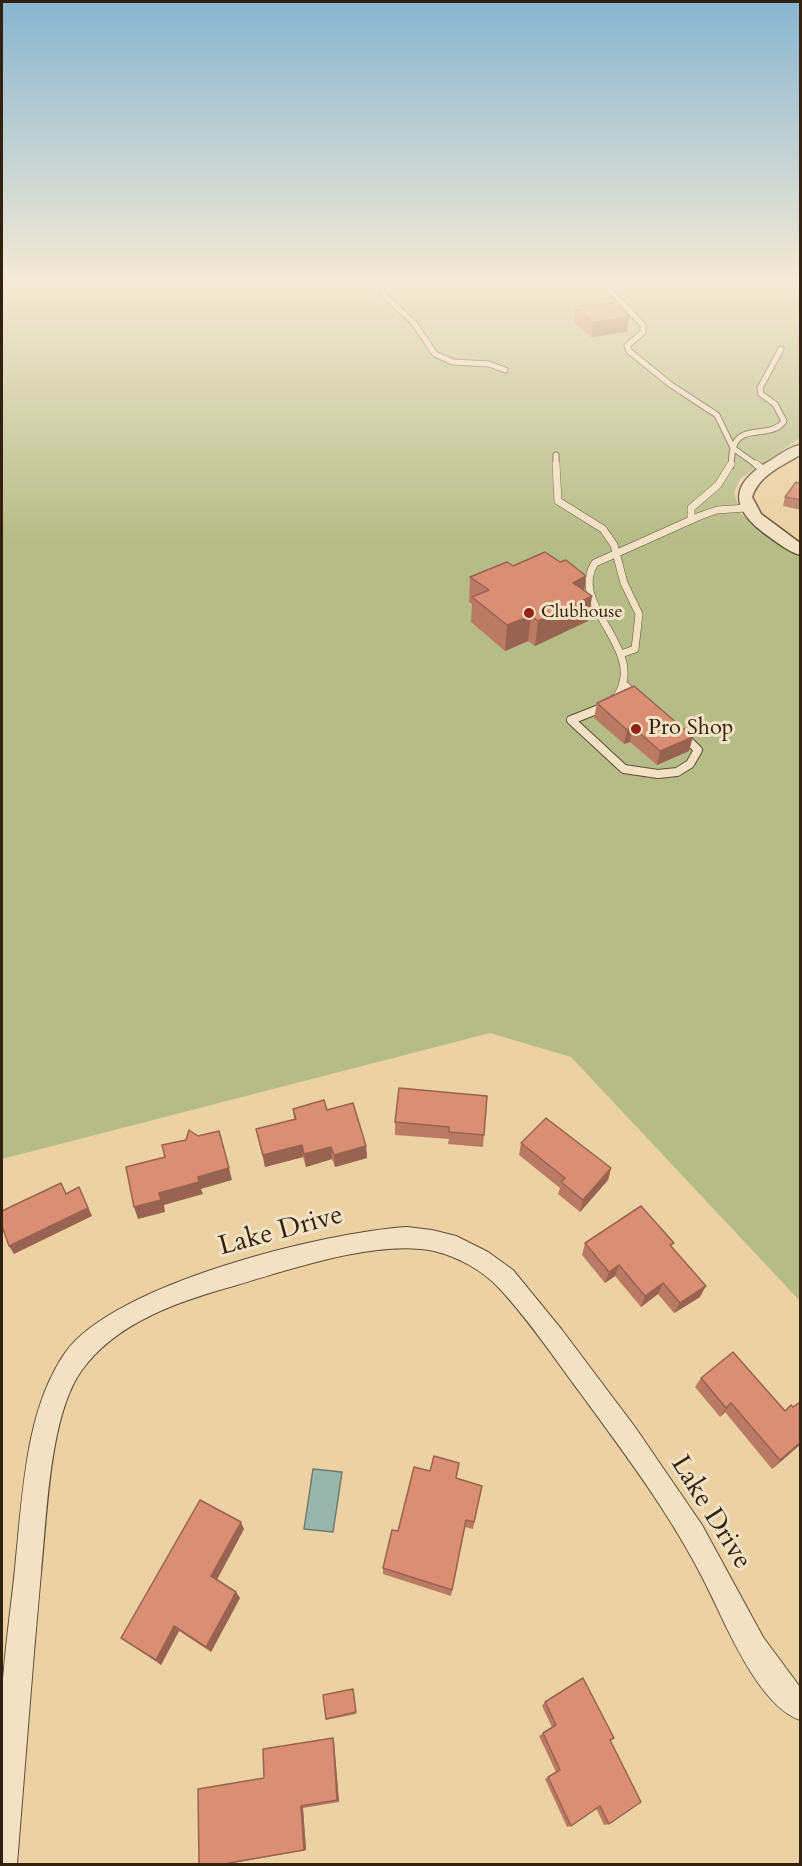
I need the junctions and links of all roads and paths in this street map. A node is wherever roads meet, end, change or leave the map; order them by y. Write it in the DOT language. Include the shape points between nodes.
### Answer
graph roads {
  1 [pos="652,369"];
  2 [pos="769,369"];
  3 [pos="734,448"];
  4 [pos="801,449"];
  5 [pos="555,455"];
  6 [pos="765,471"];
  7 [pos="746,508"];
  8 [pos="691,520"];
  9 [pos="801,550"];
  10 [pos="615,554"];
  11 [pos="621,654"];
  12 [pos="624,684"];
  13 [pos="649,703"];
  14 [pos="674,728"];
  15 [pos="801,1706"];
  16 [pos="2,1864"];
  1 -- 3 [label="lane" via="717,415"];
  2 -- 3 [label="lane" via="761,394 780,410 782,426 746,434 736,440"];
  3 -- 6 [label="lane"];
  3 -- 8 [label="lane" via="731,468 691,508"];
  4 -- 6 [label="street"];
  5 -- 10 [label="lane" via="558,501 603,529"];
  6 -- 7 [label="street" via="744,492"];
  7 -- 8 [label="lane" via="717,510"];
  7 -- 9 [label="street"];
  8 -- 10 [label="lane"];
  10 -- 11 [label="lane" via="639,614 635,649"];
  10 -- 11 [label="lane" via="595,563 586,578 589,592"];
  11 -- 12 [label="lane"];
  12 -- 13 [label="lane"];
  12 -- 14 [label="lane" via="613,702 571,720 624,769 658,774 677,772 696,758 698,750"];
  15 -- 16 [label="street, Lake Drive" via="764,1664 692,1533 607,1411 505,1278 487,1262 456,1245 428,1238 373,1238 244,1271 160,1300 113,1325 74,1361 49,1423 35,1508"];
}
